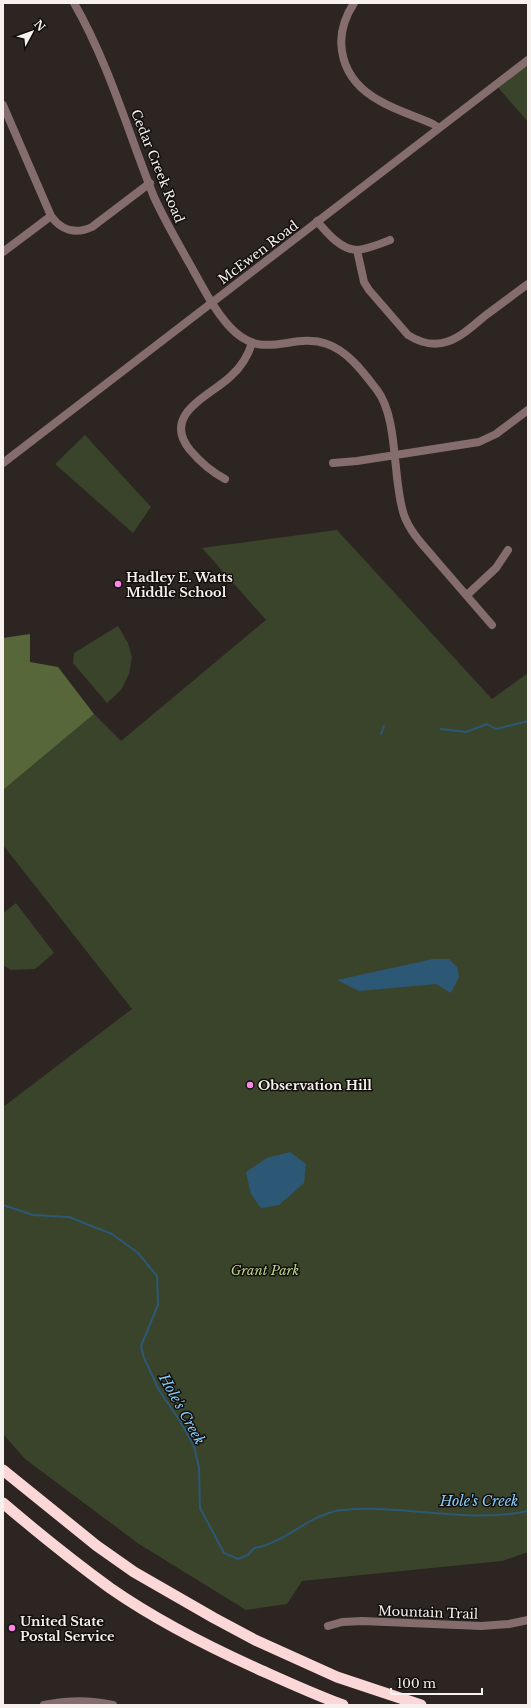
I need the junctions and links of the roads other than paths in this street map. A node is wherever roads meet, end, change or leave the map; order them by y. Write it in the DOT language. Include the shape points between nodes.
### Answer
graph roads {
  1 [pos="74,3"];
  2 [pos="354,3"];
  3 [pos="528,60"];
  4 [pos="3,105"];
  5 [pos="439,128"];
  6 [pos="150,183"];
  7 [pos="51,216"];
  8 [pos="318,221"];
  9 [pos="390,240"];
  10 [pos="357,250"];
  11 [pos="3,252"];
  12 [pos="528,284"];
  13 [pos="212,302"];
  14 [pos="252,343"];
  15 [pos="528,410"];
  16 [pos="394,456"];
  17 [pos="3,463"];
  18 [pos="334,463"];
  19 [pos="225,479"];
  20 [pos="508,550"];
  21 [pos="467,595"];
  22 [pos="492,625"];
  23 [pos="3,1470"];
  24 [pos="3,1503"];
  25 [pos="528,1620"];
  26 [pos="328,1626"];
  27 [pos="44,1705"];
  28 [pos="113,1705"];
  29 [pos="343,1705"];
  30 [pos="421,1705"];
  1 -- 6 [label="street, Cedar Creek Road" via="100,53"];
  2 -- 5 [label="street" via="343,22 341,49 344,62 354,79 379,101"];
  3 -- 5 [label="street, McEwen Road"];
  4 -- 7 [label="street"];
  5 -- 8 [label="street, McEwen Road"];
  6 -- 7 [label="street" via="86,230 68,230 61,227"];
  6 -- 13 [label="street, Cedar Creek Road" via="169,227"];
  7 -- 11 [label="street"];
  8 -- 10 [label="street" via="334,241"];
  8 -- 13 [label="street, McEwen Road"];
  9 -- 10 [label="street"];
  10 -- 12 [label="street" via="364,282 369,290 408,335 428,344 444,343 460,336"];
  13 -- 14 [label="street, Cedar Creek Road" via="230,327"];
  13 -- 17 [label="street, McEwen Road"];
  14 -- 16 [label="street" via="270,345 301,341 320,342 344,353 384,402"];
  14 -- 19 [label="street" via="237,371 188,410 181,425 184,442 202,464"];
  15 -- 16 [label="street" via="496,434 479,442"];
  16 -- 18 [label="street"];
  16 -- 21 [label="street" via="402,507 410,527"];
  20 -- 21 [label="street" via="496,568"];
  21 -- 22 [label="street"];
  23 -- 30 [label="highway" via="97,1546 134,1572 214,1618 255,1640 337,1677"];
  24 -- 29 [label="highway" via="104,1583 161,1620 208,1646 311,1694"];
  25 -- 26 [label="street, Mountain Trail" via="495,1626 358,1621"];
  27 -- 28 [label="street" via="77,1701"];
}
